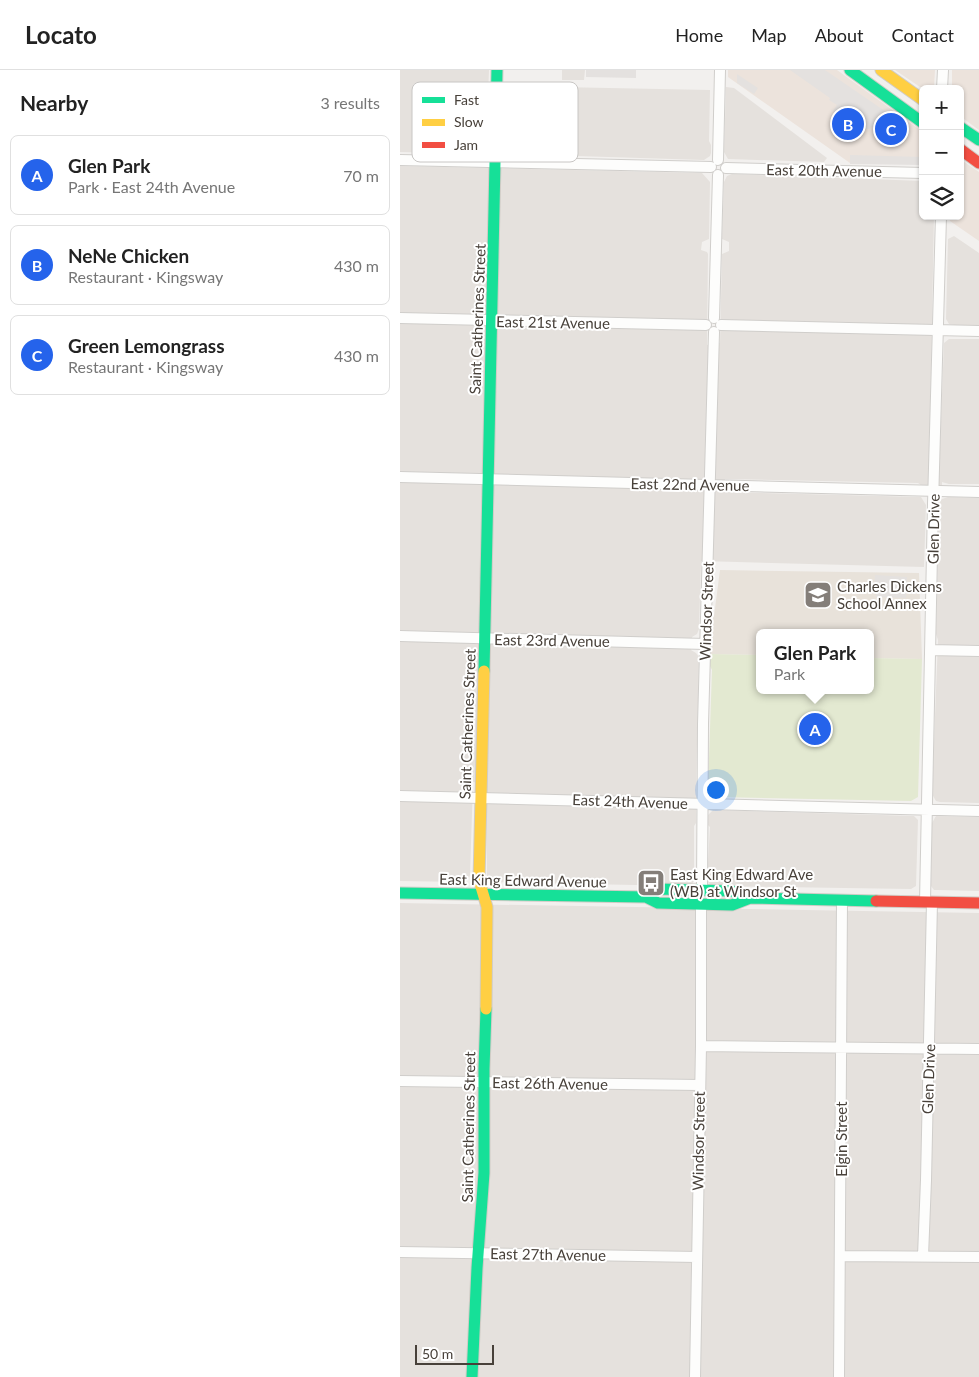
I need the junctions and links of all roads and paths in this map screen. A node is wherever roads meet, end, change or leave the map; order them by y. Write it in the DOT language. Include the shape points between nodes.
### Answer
graph roads {
  1 [pos="720,70"];
  2 [pos="850,70"];
  3 [pos="881,70"];
  4 [pos="943,70"];
  5 [pos="942,85"];
  6 [pos="919,97"];
  7 [pos="919,120"];
  8 [pos="964,130"];
  9 [pos="979,140"];
  10 [pos="964,152"];
  11 [pos="494,162"];
  12 [pos="979,163"];
  13 [pos="718,167"];
  14 [pos="919,172"];
  15 [pos="941,220"];
  16 [pos="400,318"];
  17 [pos="491,321"];
  18 [pos="714,325"];
  19 [pos="939,330"];
  20 [pos="979,331"];
  21 [pos="400,478"];
  22 [pos="488,480"];
  23 [pos="709,484"];
  24 [pos="933,491"];
  25 [pos="979,492"];
  26 [pos="400,636"];
  27 [pos="485,638"];
  28 [pos="705,644"];
  29 [pos="930,650"];
  30 [pos="979,651"];
  31 [pos="400,796"];
  32 [pos="480,798"];
  33 [pos="702,803"];
  34 [pos="926,809"];
  35 [pos="979,811"];
  36 [pos="702,890"];
  37 [pos="400,893"];
  38 [pos="483,893"];
  39 [pos="646,896"];
  40 [pos="750,898"];
  41 [pos="842,900"];
  42 [pos="928,902"];
  43 [pos="979,903"];
  44 [pos="701,904"];
  45 [pos="701,1046"];
  46 [pos="841,1047"];
  47 [pos="929,1048"];
  48 [pos="979,1049"];
  49 [pos="400,1081"];
  50 [pos="484,1082"];
  51 [pos="700,1085"];
  52 [pos="400,1252"];
  53 [pos="478,1253"];
  54 [pos="841,1256"];
  55 [pos="923,1256"];
  56 [pos="697,1257"];
  57 [pos="979,1257"];
  58 [pos="472,1377"];
  59 [pos="695,1377"];
  60 [pos="840,1377"];
  1 -- 13 [label="street, Windsor Street"];
  2 -- 7 [label="street"];
  3 -- 6 [label="street"];
  4 -- 5 [label="street"];
  8 -- 9 [label="street"];
  10 -- 12 [label="street"];
  11 -- 13 [label="street, East 20th Avenue"];
  11 -- 17 [label="street, Saint Catherines Street"];
  13 -- 14 [label="street, East 20th Avenue"];
  13 -- 18 [label="street, Windsor Street"];
  15 -- 19 [label="street, Glen Drive"];
  16 -- 17 [label="street, East 21st Avenue"];
  17 -- 18 [label="street, East 21st Avenue"];
  17 -- 22 [label="street, Saint Catherines Street"];
  18 -- 19 [label="street, East 21st Avenue"];
  18 -- 23 [label="street, Windsor Street"];
  19 -- 20 [label="street, East 21st Avenue"];
  19 -- 24 [label="street, Glen Drive"];
  21 -- 22 [label="street, East 22nd Avenue"];
  22 -- 23 [label="street, East 22nd Avenue"];
  22 -- 27 [label="street, Saint Catherines Street"];
  23 -- 24 [label="street, East 22nd Avenue"];
  23 -- 28 [label="street, Windsor Street"];
  24 -- 25 [label="street, East 22nd Avenue"];
  24 -- 29 [label="street, Glen Drive"];
  26 -- 27 [label="street, East 23rd Avenue"];
  27 -- 28 [label="street, East 23rd Avenue"];
  27 -- 32 [label="street, Saint Catherines Street"];
  28 -- 33 [label="street, Windsor Street"];
  29 -- 30 [label="street"];
  29 -- 34 [label="street, Glen Drive"];
  31 -- 32 [label="street, East 24th Avenue"];
  32 -- 33 [label="street, East 24th Avenue"];
  32 -- 38 [label="street, Saint Catherines Street" via="478,880"];
  33 -- 34 [label="street, East 24th Avenue"];
  33 -- 36 [label="street, Windsor Street"];
  34 -- 35 [label="street, East 24th Avenue"];
  34 -- 42 [label="street, Glen Drive"];
  36 -- 39 [label="street, East King Edward Avenue" via="658,890"];
  36 -- 40 [label="street, East King Edward Avenue" via="732,891"];
  37 -- 38 [label="street, East King Edward Avenue"];
  38 -- 39 [label="street, East King Edward Avenue"];
  38 -- 50 [label="street, Saint Catherines Street" via="487,907"];
  39 -- 44 [label="street, East King Edward Avenue" via="658,903"];
  40 -- 41 [label="street, East King Edward Avenue"];
  40 -- 44 [label="street, East King Edward Avenue" via="732,905"];
  41 -- 42 [label="street, East King Edward Avenue"];
  41 -- 46 [label="street, Elgin Street"];
  42 -- 43 [label="street, East King Edward Avenue"];
  42 -- 47 [label="street, Glen Drive"];
  44 -- 45 [label="street, Windsor Street"];
  45 -- 46 [label="street"];
  45 -- 51 [label="street, Windsor Street"];
  46 -- 47 [label="street"];
  46 -- 54 [label="street, Elgin Street"];
  47 -- 48 [label="street"];
  47 -- 55 [label="street, Glen Drive"];
  49 -- 50 [label="street, East 26th Avenue"];
  50 -- 51 [label="street, East 26th Avenue"];
  50 -- 53 [label="street, Saint Catherines Street" via="484,1173"];
  51 -- 56 [label="street, Windsor Street"];
  52 -- 53 [label="street, East 27th Avenue"];
  53 -- 56 [label="street, East 27th Avenue"];
  53 -- 58 [label="street, Saint Catherines Street"];
  54 -- 55 [label="street"];
  54 -- 60 [label="street, Elgin Street"];
  55 -- 57 [label="street"];
  56 -- 59 [label="street, Windsor Street"];
}
